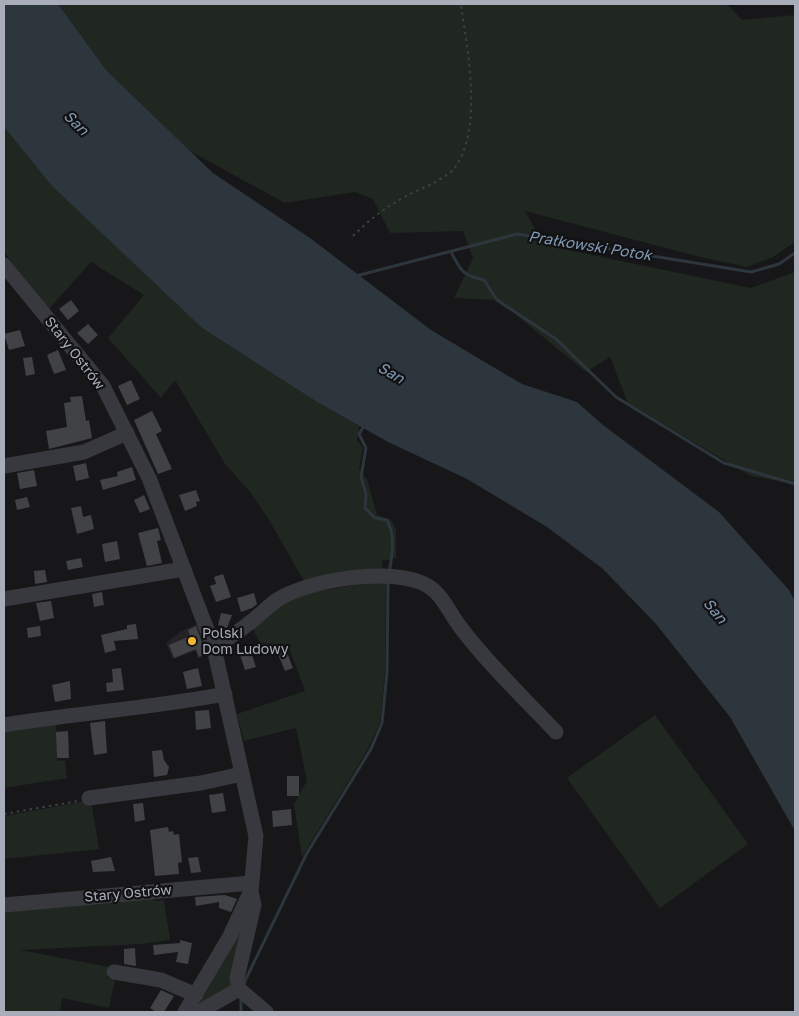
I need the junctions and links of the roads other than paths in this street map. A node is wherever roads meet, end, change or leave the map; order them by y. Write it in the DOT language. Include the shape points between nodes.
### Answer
graph roads {
  1 [pos="4,265"];
  2 [pos="9,281"];
  3 [pos="127,433"];
  4 [pos="4,466"];
  5 [pos="184,569"];
  6 [pos="4,598"];
  7 [pos="214,648"];
  8 [pos="225,694"];
  9 [pos="4,725"];
  10 [pos="556,732"];
  11 [pos="242,774"];
  12 [pos="89,798"];
  13 [pos="251,887"];
  14 [pos="4,905"];
  15 [pos="114,972"];
  16 [pos="239,989"];
  17 [pos="196,996"];
  18 [pos="185,1012"];
  19 [pos="199,1012"];
  20 [pos="266,1012"];
  1 -- 2 [label="street, Stary Ostrów"];
  2 -- 3 [label="street, Stary Ostrów" via="78,354 103,386"];
  3 -- 4 [label="street" via="84,452"];
  3 -- 5 [label="street, Stary Ostrów" via="149,478"];
  5 -- 6 [label="street"];
  5 -- 7 [label="street, Stary Ostrów"];
  7 -- 8 [label="street, Stary Ostrów"];
  7 -- 10 [label="street" via="277,600 296,591 322,583 388,577 414,579 441,598 461,628"];
  8 -- 9 [label="street"];
  8 -- 11 [label="street, Stary Ostrów"];
  11 -- 12 [label="street"];
  11 -- 13 [label="street, Stary Ostrów" via="256,836"];
  13 -- 14 [label="street, Stary Ostrów"];
  13 -- 16 [label="street, Stary Ostrów" via="254,905 237,978"];
  13 -- 17 [label="street"];
  15 -- 17 [label="street" via="161,980"];
  16 -- 19 [label="street"];
  16 -- 20 [label="street"];
  17 -- 18 [label="street"];
}
